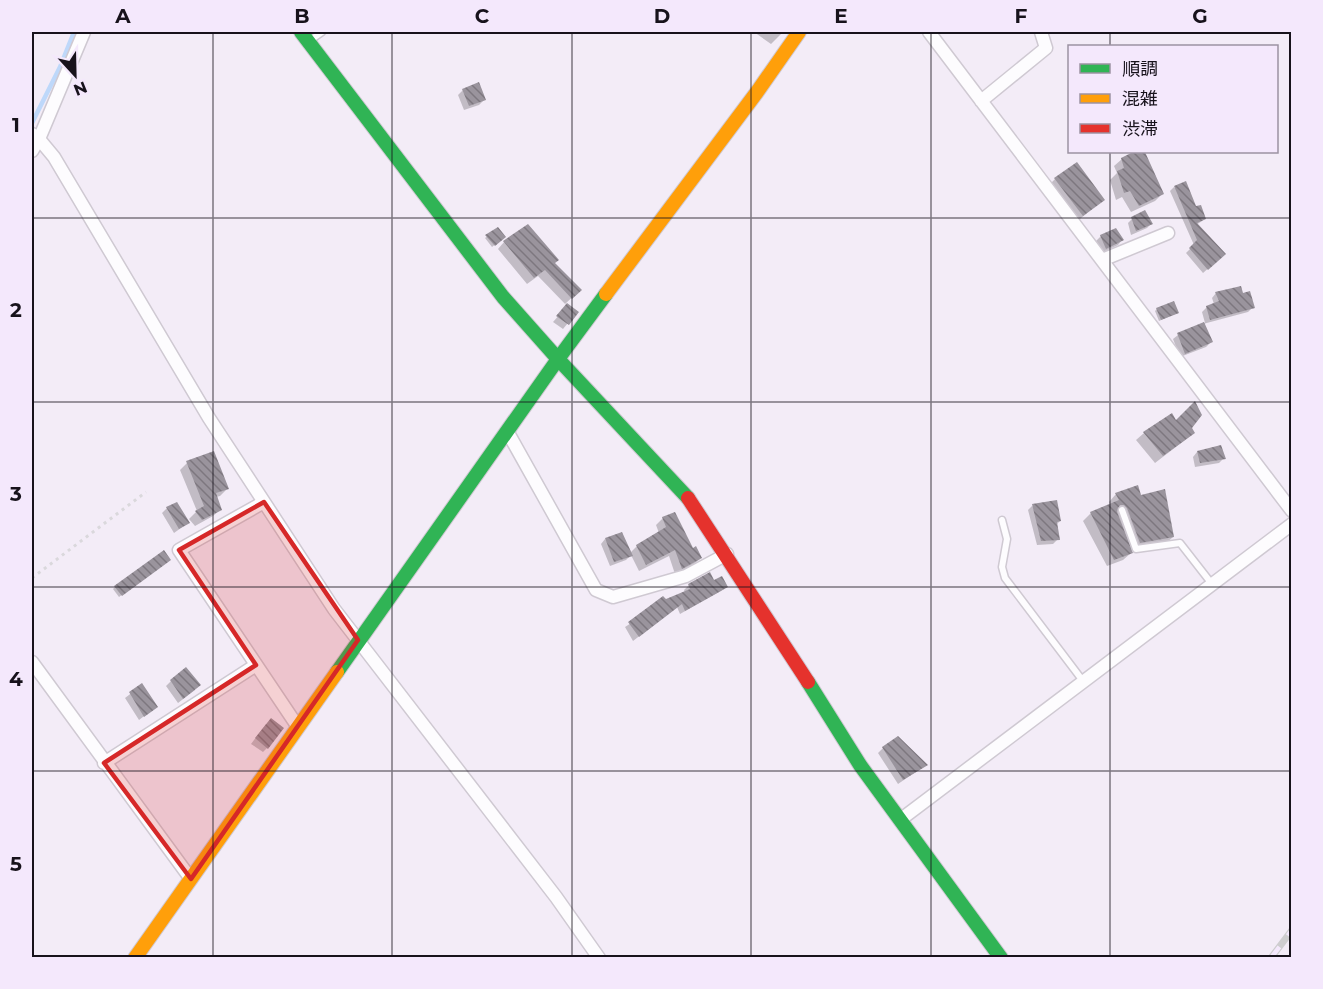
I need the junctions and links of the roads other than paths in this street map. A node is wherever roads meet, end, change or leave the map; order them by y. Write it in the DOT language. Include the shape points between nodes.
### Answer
graph roads {
  1 [pos="84,32"];
  2 [pos="322,32"];
  3 [pos="799,32"];
  4 [pos="929,32"];
  5 [pos="1041,32"];
  6 [pos="305,36"];
  7 [pos="981,101"];
  8 [pos="35,137"];
  9 [pos="32,151"];
  10 [pos="1168,233"];
  11 [pos="1102,260"];
  12 [pos="558,359"];
  13 [pos="507,431"];
  14 [pos="264,502"];
  15 [pos="1122,510"];
  16 [pos="1292,511"];
  17 [pos="1002,520"];
  18 [pos="1292,524"];
  19 [pos="727,554"];
  20 [pos="1212,584"];
  21 [pos="358,640"];
  22 [pos="32,663"];
  23 [pos="256,665"];
  24 [pos="1083,681"];
  25 [pos="298,727"];
  26 [pos="104,763"];
  27 [pos="900,820"];
  28 [pos="191,879"];
  29 [pos="135,957"];
  30 [pos="600,957"];
  31 [pos="1001,957"];
  1 -- 8 [label="street"];
  2 -- 6 [label="lane"];
  3 -- 12 [label="street"];
  4 -- 7 [label="street"];
  5 -- 7 [label="street" via="1046,48"];
  6 -- 12 [label="street" via="503,297"];
  7 -- 11 [label="street"];
  8 -- 9 [label="street"];
  8 -- 14 [label="street" via="54,157 209,418"];
  10 -- 11 [label="street"];
  11 -- 16 [label="street"];
  12 -- 13 [label="street"];
  12 -- 19 [label="street" via="684,491"];
  13 -- 19 [label="street" via="596,590 613,597 686,576"];
  13 -- 21 [label="street"];
  14 -- 21 [label="street"];
  14 -- 23 [label="street" via="179,550"];
  15 -- 20 [label="lane" via="1136,549 1180,543"];
  17 -- 24 [label="lane" via="1007,539 1002,567 1005,578"];
  18 -- 20 [label="street"];
  19 -- 27 [label="street" via="860,765"];
  20 -- 24 [label="street"];
  21 -- 25 [label="street"];
  21 -- 30 [label="street"];
  22 -- 26 [label="street"];
  23 -- 25 [label="street"];
  23 -- 26 [label="street"];
  24 -- 27 [label="street"];
  25 -- 28 [label="street"];
  26 -- 28 [label="street"];
  27 -- 31 [label="street"];
  28 -- 29 [label="street"];
}
